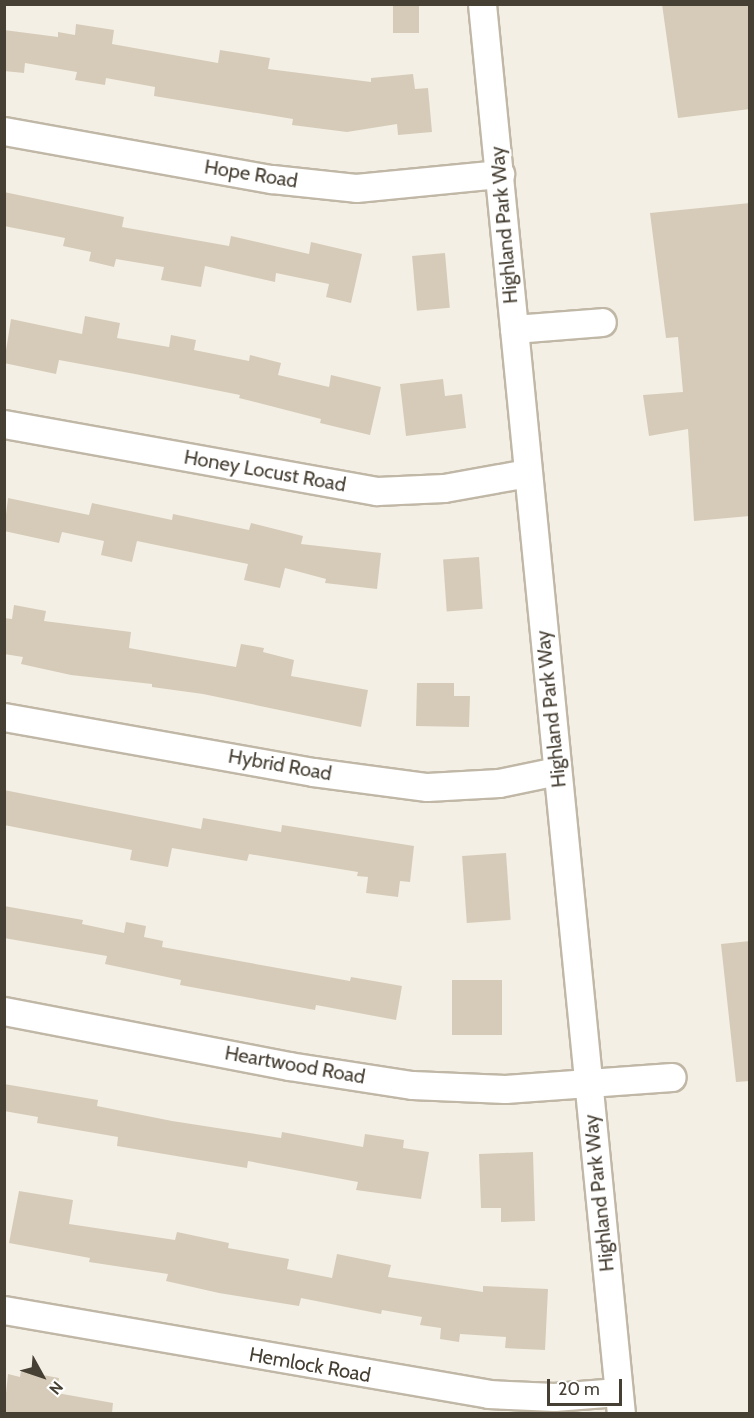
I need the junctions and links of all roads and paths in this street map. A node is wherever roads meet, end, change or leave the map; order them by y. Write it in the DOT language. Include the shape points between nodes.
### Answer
graph roads {
  1 [pos="482,4"];
  2 [pos="4,131"];
  3 [pos="500,174"];
  4 [pos="602,322"];
  5 [pos="514,329"];
  6 [pos="4,424"];
  7 [pos="527,473"];
  8 [pos="4,717"];
  9 [pos="557,771"];
  10 [pos="4,1011"];
  11 [pos="672,1077"];
  12 [pos="588,1082"];
  13 [pos="4,1310"];
  14 [pos="620,1403"];
  1 -- 3 [label="street, Highland Park Way"];
  2 -- 3 [label="street, Hope Road" via="272,178 356,188"];
  3 -- 5 [label="street, Highland Park Way"];
  4 -- 5 [label="street"];
  5 -- 7 [label="street, Highland Park Way"];
  6 -- 7 [label="street, Honey Locust Road" via="377,491 444,488"];
  7 -- 9 [label="street, Highland Park Way"];
  8 -- 9 [label="street, Hybrid Road" via="313,772 427,787 499,783"];
  9 -- 12 [label="street, Highland Park Way"];
  10 -- 12 [label="street, Heartwood Road" via="289,1066 412,1085 505,1089"];
  11 -- 12 [label="street, Heartwood Road"];
  12 -- 14 [label="street, Highland Park Way"];
  13 -- 14 [label="street, Hemlock Road" via="488,1395"];
}
